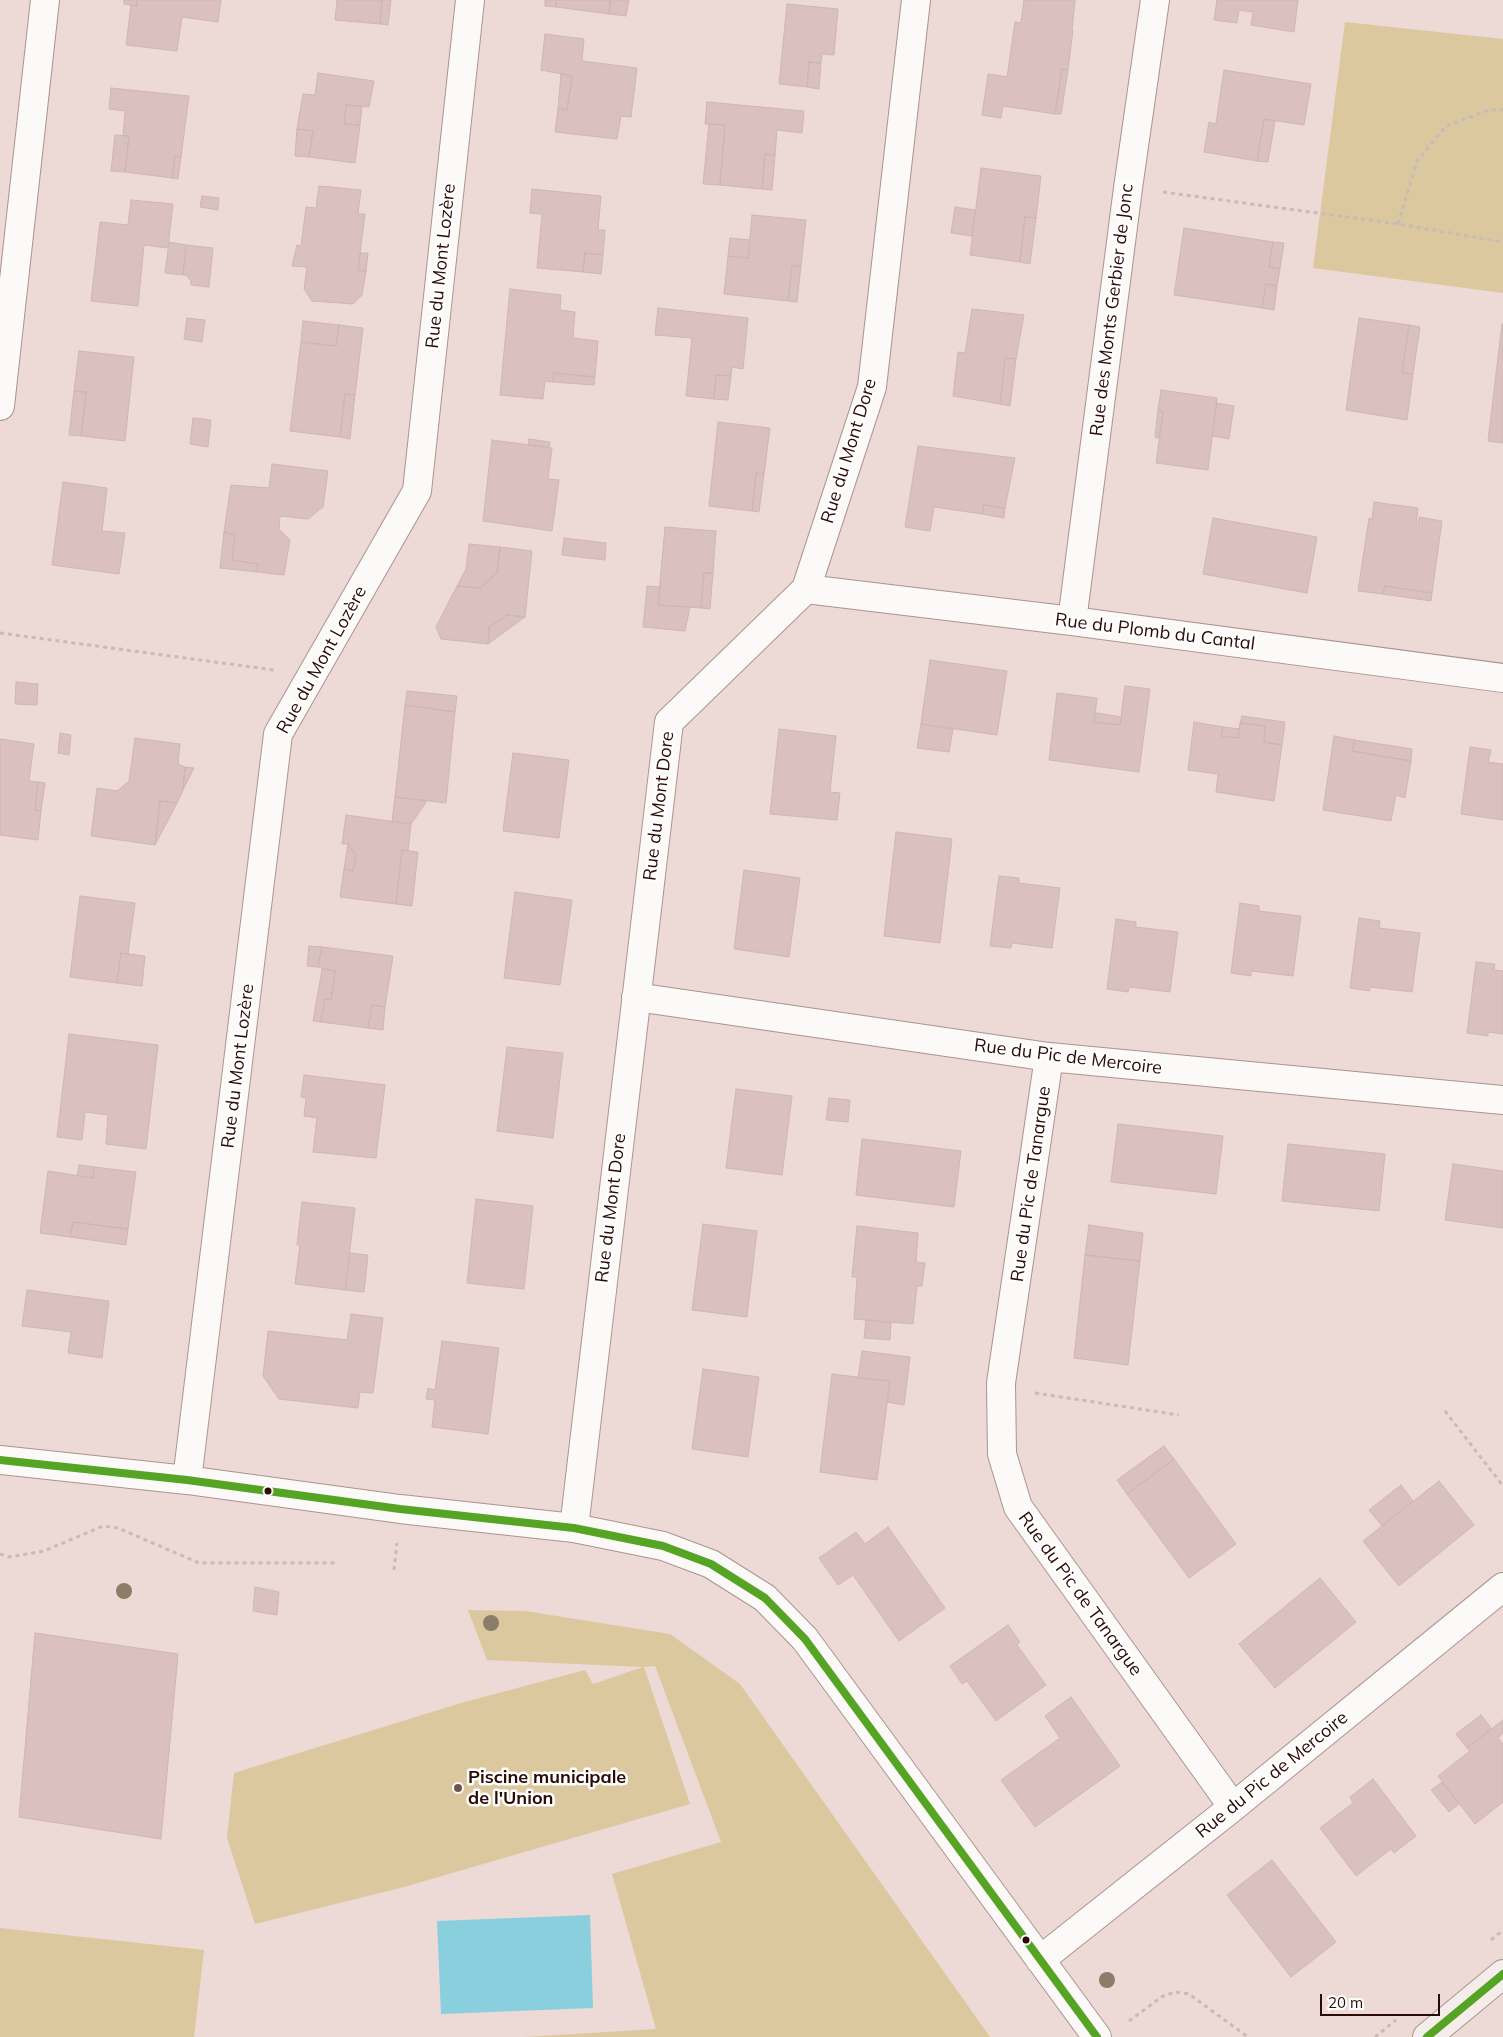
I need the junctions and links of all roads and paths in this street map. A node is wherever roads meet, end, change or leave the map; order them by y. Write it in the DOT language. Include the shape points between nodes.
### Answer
graph roads {
  1 [pos="45,0"];
  2 [pos="470,0"];
  3 [pos="916,0"];
  4 [pos="1155,0"];
  5 [pos="1503,110"];
  6 [pos="1128,188"];
  7 [pos="1398,224"];
  8 [pos="10,226"];
  9 [pos="1503,242"];
  10 [pos="0,406"];
  11 [pos="806,589"];
  12 [pos="1072,621"];
  13 [pos="0,633"];
  14 [pos="312,675"];
  15 [pos="1503,678"];
  16 [pos="636,997"];
  17 [pos="1049,1057"];
  18 [pos="1503,1100"];
  19 [pos="1001,1383"];
  20 [pos="1445,1411"];
  21 [pos="1179,1415"];
  22 [pos="0,1460"];
  23 [pos="187,1480"];
  24 [pos="1503,1486"];
  25 [pos="574,1528"];
  26 [pos="0,1554"];
  27 [pos="337,1563"];
  28 [pos="1503,1587"];
  29 [pos="1233,1807"];
  30 [pos="1040,1960"];
  31 [pos="1503,1974"];
  32 [pos="1127,2022"];
  33 [pos="1097,2037"];
  34 [pos="1248,2037"];
  35 [pos="1427,2037"];
  1 -- 8 [label="street"];
  2 -- 14 [label="street, Rue du Mont Lozère" via="417,491"];
  3 -- 11 [label="street, Rue du Mont Dore" via="872,387"];
  4 -- 6 [label="street, Rue des Monts Gerbier de Jonc"];
  5 -- 7 [label="path" via="1489,110 1446,126 1418,161"];
  6 -- 7 [label="path"];
  6 -- 12 [label="street, Rue des Monts Gerbier de Jonc"];
  7 -- 9 [label="path"];
  8 -- 10 [label="street"];
  11 -- 12 [label="street, Rue du Plomb du Cantal"];
  11 -- 16 [label="street, Rue du Mont Dore" via="669,722"];
  12 -- 15 [label="street, Rue du Plomb du Cantal"];
  13 -- 14 [label="path"];
  14 -- 23 [label="street, Rue du Mont Lozère" via="278,734"];
  16 -- 17 [label="street, Rue du Pic de Mercoire"];
  16 -- 25 [label="street, Rue du Mont Dore"];
  17 -- 18 [label="street, Rue du Pic de Mercoire"];
  17 -- 19 [label="street, Rue du Pic de Tanargue"];
  19 -- 21 [label="path" via="1031,1393"];
  19 -- 29 [label="street, Rue du Pic de Tanargue" via="1002,1454 1018,1507"];
  20 -- 24 [label="path"];
  22 -- 23 [label="street"];
  23 -- 25 [label="street" via="400,1509"];
  25 -- 30 [label="street" via="663,1546 712,1564 766,1598 805,1639"];
  26 -- 27 [label="path" via="9,1557 44,1551 103,1526 118,1528 199,1563"];
  28 -- 29 [label="street, Rue du Pic de Mercoire"];
  29 -- 30 [label="street, Rue du Pic de Mercoire"];
  30 -- 33 [label="street"];
  31 -- 35 [label="main road"];
  32 -- 34 [label="path" via="1163,1996 1176,1992 1189,1994"];
}
